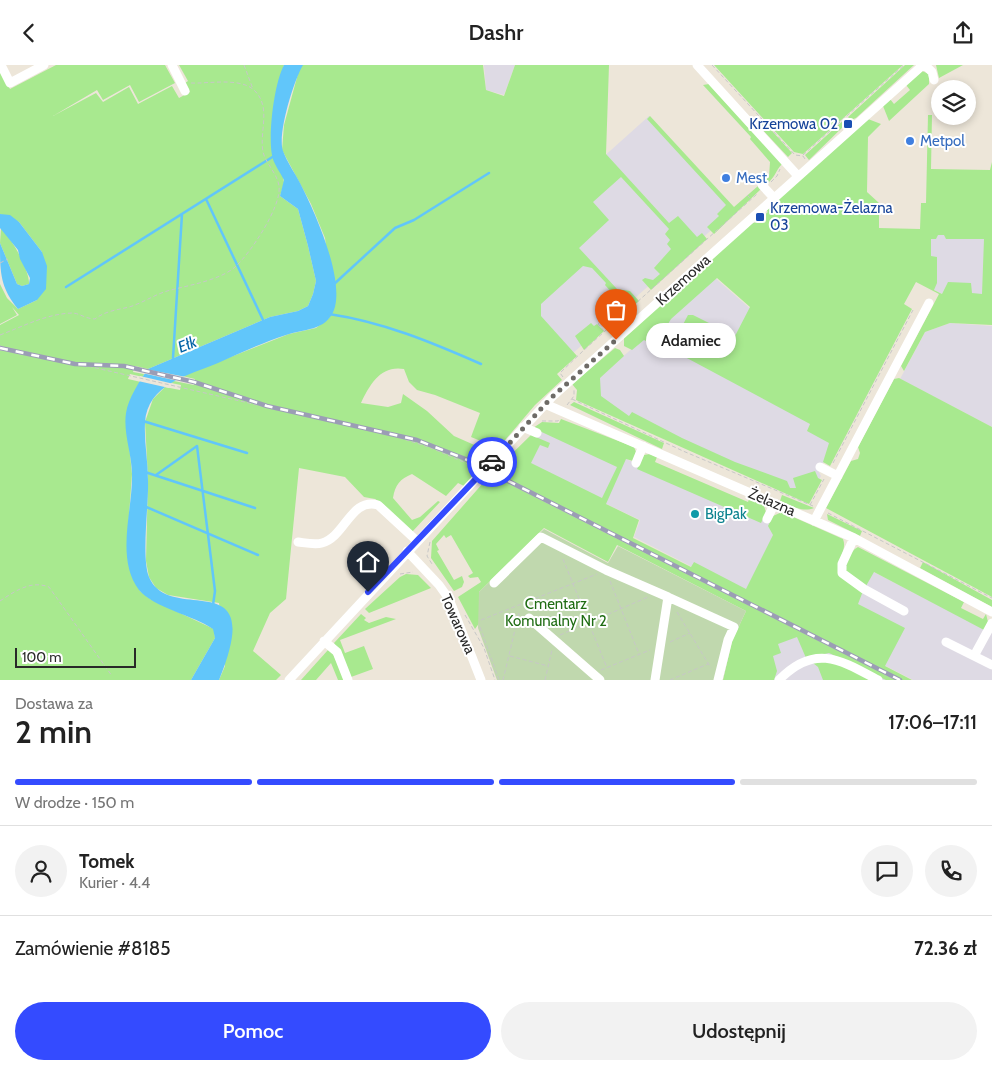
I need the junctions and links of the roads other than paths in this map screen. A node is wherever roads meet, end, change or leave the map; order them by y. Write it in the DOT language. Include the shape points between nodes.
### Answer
graph roads {
  1 [pos="1,65"];
  2 [pos="44,65"];
  3 [pos="172,65"];
  4 [pos="697,65"];
  5 [pos="924,65"];
  6 [pos="934,80"];
  7 [pos="185,91"];
  8 [pos="798,176"];
  9 [pos="764,186"];
  10 [pos="774,198"];
  11 [pos="929,303"];
  12 [pos="545,404"];
  13 [pos="523,427"];
  14 [pos="537,433"];
  15 [pos="643,446"];
  16 [pos="636,463"];
  17 [pos="824,469"];
  18 [pos="838,476"];
  19 [pos="775,503"];
  20 [pos="767,519"];
  21 [pos="814,521"];
  22 [pos="854,538"];
  23 [pos="417,541"];
  24 [pos="298,542"];
  25 [pos="407,551"];
  26 [pos="494,583"];
  27 [pos="668,597"];
  28 [pos="904,611"];
  29 [pos="992,612"];
  30 [pos="529,618"];
  31 [pos="992,623"];
  32 [pos="324,641"];
  33 [pos="946,642"];
  34 [pos="974,656"];
  35 [pos="992,665"];
  36 [pos="881,676"];
  37 [pos="719,679"];
  38 [pos="289,680"];
  39 [pos="348,680"];
  40 [pos="481,680"];
  41 [pos="600,680"];
  42 [pos="655,680"];
  43 [pos="779,680"];
  1 -- 2 [label="street" via="10,83"];
  3 -- 7 [label="street"];
  4 -- 8 [label="street"];
  5 -- 6 [label="street" via="932,72"];
  5 -- 8 [label="street, Krzemowa"];
  8 -- 10 [label="street, Krzemowa"];
  9 -- 10 [label="street"];
  10 -- 12 [label="street, Krzemowa"];
  11 -- 18 [label="street"];
  12 -- 13 [label="street, Krzemowa"];
  12 -- 15 [label="street, Żelazna"];
  13 -- 14 [label="street"];
  13 -- 23 [label="street, Krzemowa"];
  15 -- 16 [label="street"];
  15 -- 19 [label="street, Żelazna"];
  17 -- 18 [label="street"];
  18 -- 21 [label="street"];
  19 -- 20 [label="street"];
  19 -- 21 [label="street, Żelazna"];
  21 -- 22 [label="street, Żelazna"];
  22 -- 28 [label="street" via="842,564 842,573"];
  22 -- 29 [label="street, Żelazna"];
  23 -- 24 [label="street" via="378,505 370,503 362,505 328,541 320,544"];
  23 -- 25 [label="street"];
  25 -- 32 [label="street"];
  25 -- 40 [label="street, Towarowa" via="449,599"];
  26 -- 27 [label="street" via="541,537"];
  27 -- 37 [label="street" via="734,627"];
  27 -- 42 [label="street"];
  30 -- 41 [label="street"];
  31 -- 34 [label="street"];
  32 -- 38 [label="street"];
  32 -- 39 [label="street" via="340,657"];
  33 -- 34 [label="street"];
  34 -- 35 [label="street"];
  36 -- 43 [label="street" via="843,661 820,657 795,667"];
}
